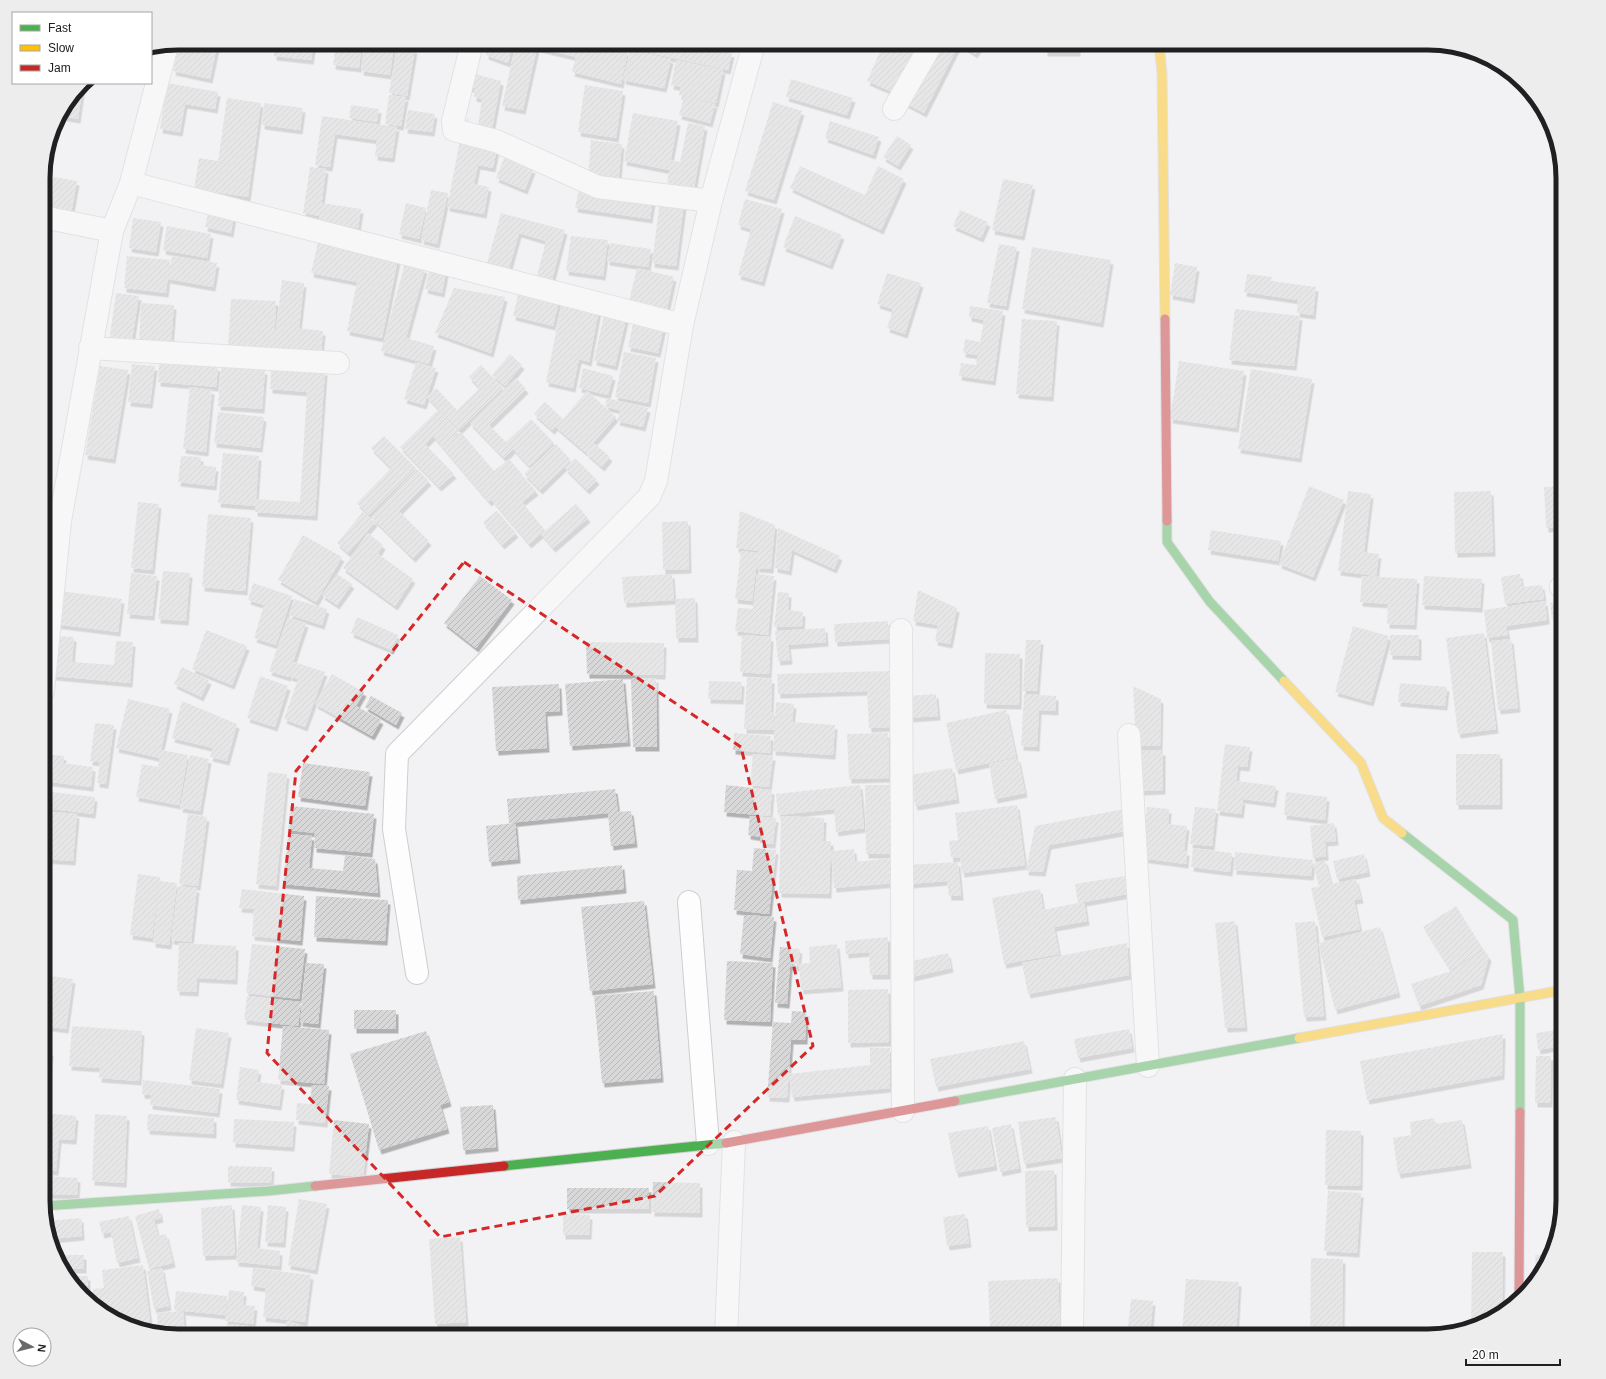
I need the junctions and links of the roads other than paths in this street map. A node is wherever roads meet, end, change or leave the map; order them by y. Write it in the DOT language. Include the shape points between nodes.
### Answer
graph roads {
  1 [pos="470,50"];
  2 [pos="752,50"];
  3 [pos="928,50"];
  4 [pos="1160,50"];
  5 [pos="165,51"];
  6 [pos="894,109"];
  7 [pos="131,183"];
  8 [pos="711,201"];
  9 [pos="50,218"];
  10 [pos="112,231"];
  11 [pos="682,325"];
  12 [pos="90,348"];
  13 [pos="338,363"];
  14 [pos="50,621"];
  15 [pos="901,630"];
  16 [pos="1130,735"];
  17 [pos="689,902"];
  18 [pos="417,973"];
  19 [pos="1556,991"];
  20 [pos="1520,998"];
  21 [pos="1148,1066"];
  22 [pos="1075,1079"];
  23 [pos="903,1111"];
  24 [pos="734,1142"];
  25 [pos="708,1144"];
  26 [pos="50,1206"];
  27 [pos="1519,1290"];
  28 [pos="726,1329"];
  29 [pos="1072,1329"];
  1 -- 8 [label="street" via="453,121 454,130 496,141 598,187"];
  2 -- 8 [label="street"];
  3 -- 6 [label="street"];
  4 -- 20 [label="street" via="1167,542 1210,602 1360,762 1383,818 1513,920"];
  5 -- 7 [label="street"];
  7 -- 10 [label="street"];
  7 -- 11 [label="street"];
  8 -- 11 [label="street"];
  9 -- 10 [label="street"];
  10 -- 12 [label="street"];
  11 -- 18 [label="street" via="656,481 649,497 397,754 394,829"];
  12 -- 13 [label="street"];
  12 -- 14 [label="street" via="60,521"];
  15 -- 23 [label="street"];
  16 -- 21 [label="street"];
  17 -- 25 [label="street"];
  19 -- 20 [label="street"];
  20 -- 21 [label="street"];
  20 -- 27 [label="street"];
  21 -- 22 [label="street"];
  22 -- 23 [label="street"];
  22 -- 29 [label="street"];
  23 -- 24 [label="street"];
  24 -- 25 [label="street"];
  24 -- 28 [label="street"];
  25 -- 26 [label="street" via="268,1191"];
}
